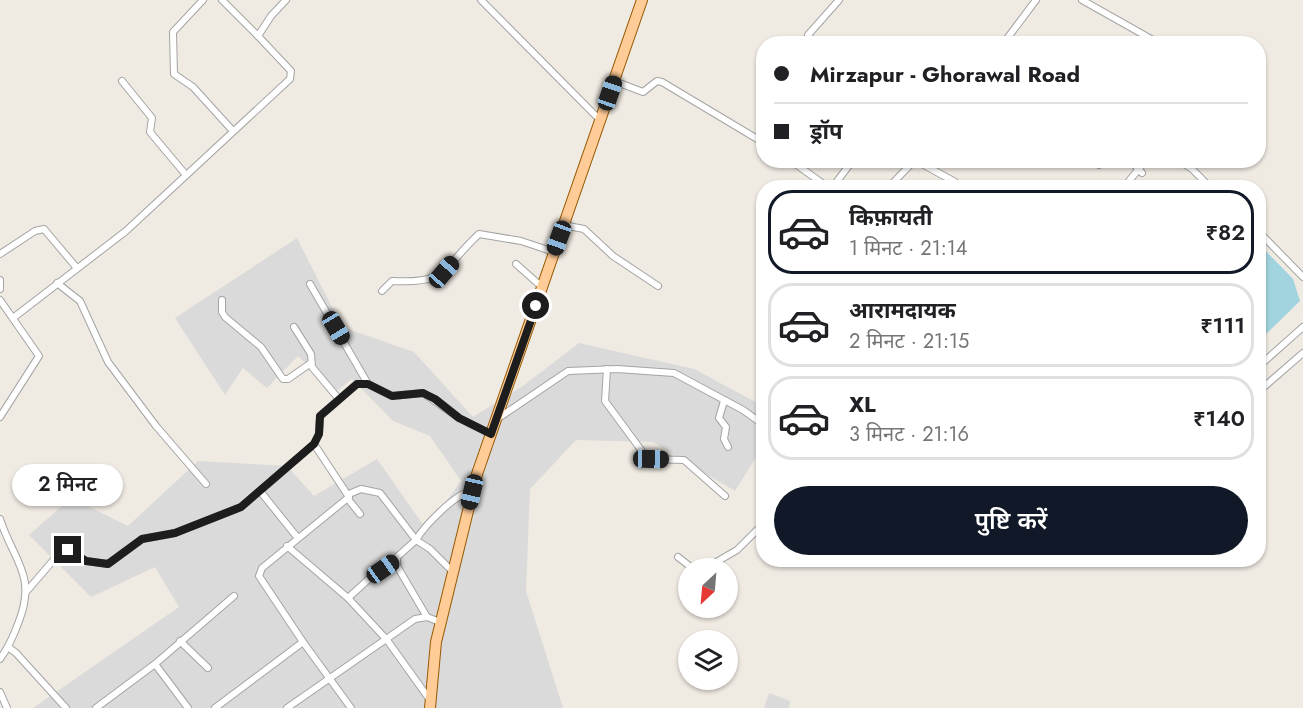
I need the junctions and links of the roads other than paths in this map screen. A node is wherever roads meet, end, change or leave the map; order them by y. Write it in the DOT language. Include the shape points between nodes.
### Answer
graph roads {
  1 [pos="203,0"];
  2 [pos="222,0"];
  3 [pos="286,0"];
  4 [pos="481,0"];
  5 [pos="642,0"];
  6 [pos="839,0"];
  7 [pos="1036,0"];
  8 [pos="1082,0"];
  9 [pos="258,36"];
  10 [pos="809,36"];
  11 [pos="1010,36"];
  12 [pos="1146,36"];
  13 [pos="122,81"];
  14 [pos="614,81"];
  15 [pos="600,120"];
  16 [pos="233,131"];
  17 [pos="756,138"];
  18 [pos="802,168"];
  19 [pos="847,168"];
  20 [pos="908,168"];
  21 [pos="930,168"];
  22 [pos="1137,168"];
  23 [pos="1142,168"];
  24 [pos="1190,168"];
  25 [pos="1140,171"];
  26 [pos="186,175"];
  27 [pos="819,180"];
  28 [pos="837,180"];
  29 [pos="896,180"];
  30 [pos="951,180"];
  31 [pos="1130,180"];
  32 [pos="1203,180"];
  33 [pos="563,225"];
  34 [pos="1266,239"];
  35 [pos="554,252"];
  36 [pos="0,254"];
  37 [pos="516,264"];
  38 [pos="76,267"];
  39 [pos="1303,277"];
  40 [pos="0,280"];
  41 [pos="57,283"];
  42 [pos="310,284"];
  43 [pos="542,286"];
  44 [pos="658,286"];
  45 [pos="0,289"];
  46 [pos="382,291"];
  47 [pos="0,300"];
  48 [pos="222,300"];
  49 [pos="13,318"];
  50 [pos="294,327"];
  51 [pos="1303,327"];
  52 [pos="1303,353"];
  53 [pos="1266,360"];
  54 [pos="311,363"];
  55 [pos="607,369"];
  56 [pos="368,384"];
  57 [pos="1266,385"];
  58 [pos="338,398"];
  59 [pos="724,401"];
  60 [pos="0,417"];
  61 [pos="497,419"];
  62 [pos="756,419"];
  63 [pos="491,434"];
  64 [pos="314,444"];
  65 [pos="728,447"];
  66 [pos="206,484"];
  67 [pos="260,491"];
  68 [pos="472,492"];
  69 [pos="348,496"];
  70 [pos="725,496"];
  71 [pos="360,514"];
  72 [pos="0,519"];
  73 [pos="756,531"];
  74 [pos="297,537"];
  75 [pos="416,540"];
  76 [pos="286,546"];
  77 [pos="723,558"];
  78 [pos="396,560"];
  79 [pos="453,573"];
  80 [pos="26,592"];
  81 [pos="234,596"];
  82 [pos="348,598"];
  83 [pos="428,617"];
  84 [pos="440,622"];
  85 [pos="387,640"];
  86 [pos="180,641"];
  87 [pos="303,642"];
  88 [pos="8,647"];
  89 [pos="0,659"];
  90 [pos="155,664"];
  91 [pos="208,668"];
  92 [pos="330,678"];
  93 [pos="0,692"];
  94 [pos="431,706"];
  95 [pos="348,707"];
  96 [pos="7,708"];
  97 [pos="66,708"];
  98 [pos="96,708"];
  99 [pos="188,708"];
  100 [pos="215,708"];
  101 [pos="287,708"];
  1 -- 16 [label="street" via="173,32 173,70"];
  2 -- 9 [label="street"];
  3 -- 9 [label="street"];
  4 -- 15 [label="street"];
  5 -- 14 [label="main road"];
  6 -- 10 [label="street"];
  7 -- 11 [label="street"];
  8 -- 12 [label="street"];
  9 -- 16 [label="street" via="291,71 292,77"];
  13 -- 26 [label="street" via="152,118 150,132"];
  14 -- 15 [label="main road"];
  14 -- 17 [label="street" via="643,92 657,81 663,82"];
  15 -- 33 [label="main road"];
  16 -- 26 [label="street"];
  18 -- 27 [label="street"];
  19 -- 28 [label="street"];
  20 -- 29 [label="street"];
  21 -- 30 [label="street"];
  22 -- 25 [label="street"];
  23 -- 25 [label="street"];
  24 -- 32 [label="street"];
  25 -- 31 [label="street"];
  26 -- 38 [label="street" via="126,231"];
  33 -- 35 [label="main road"];
  33 -- 44 [label="street" via="584,229 613,256"];
  34 -- 39 [label="street"];
  35 -- 43 [label="main road"];
  35 -- 46 [label="street" via="479,234 435,278 392,281"];
  36 -- 38 [label="street" via="44,229"];
  37 -- 43 [label="street"];
  38 -- 41 [label="street"];
  40 -- 45 [label="street"];
  41 -- 49 [label="street"];
  41 -- 66 [label="street" via="80,301 108,362"];
  42 -- 56 [label="street"];
  43 -- 61 [label="main road"];
  47 -- 49 [label="street"];
  48 -- 54 [label="street" via="225,316 261,347 281,377 288,379"];
  49 -- 60 [label="street" via="39,356"];
  50 -- 54 [label="street" via="311,354"];
  51 -- 53 [label="street"];
  52 -- 57 [label="street"];
  54 -- 58 [label="street"];
  55 -- 59 [label="street" via="674,373"];
  55 -- 61 [label="street" via="568,371"];
  55 -- 70 [label="street" via="605,401 644,454 651,459 684,460"];
  56 -- 58 [label="street" via="357,384"];
  56 -- 63 [label="street" via="392,396 423,393"];
  58 -- 64 [label="street" via="318,419 319,434"];
  59 -- 62 [label="street"];
  59 -- 65 [label="street" via="719,418 726,427 724,438"];
  61 -- 63 [label="main road"];
  63 -- 68 [label="main road"];
  64 -- 67 [label="street"];
  64 -- 69 [label="street"];
  67 -- 74 [label="street"];
  67 -- 80 [label="street" via="241,507 175,533 142,539 108,564 86,561 63,549"];
  68 -- 75 [label="street" via="461,494"];
  68 -- 79 [label="main road"];
  69 -- 71 [label="street"];
  69 -- 74 [label="street"];
  69 -- 75 [label="street" via="361,489 381,493"];
  72 -- 80 [label="street" via="22,570"];
  73 -- 77 [label="street"];
  74 -- 76 [label="street"];
  75 -- 78 [label="street"];
  75 -- 79 [label="street"];
  76 -- 82 [label="street"];
  76 -- 87 [label="street" via="262,568 260,576"];
  78 -- 82 [label="street"];
  78 -- 83 [label="street"];
  79 -- 84 [label="main road"];
  80 -- 88 [label="street"];
  81 -- 86 [label="street"];
  82 -- 85 [label="street"];
  83 -- 84 [label="street"];
  83 -- 85 [label="street" via="415,619"];
  84 -- 94 [label="main road" via="433,659"];
  85 -- 92 [label="street"];
  85 -- 94 [label="street"];
  86 -- 90 [label="street"];
  86 -- 91 [label="street"];
  87 -- 92 [label="street"];
  87 -- 100 [label="street"];
  88 -- 89 [label="street"];
  88 -- 97 [label="street"];
  90 -- 98 [label="street"];
  90 -- 99 [label="street"];
  92 -- 95 [label="street"];
  92 -- 101 [label="street"];
  93 -- 96 [label="street"];
}
